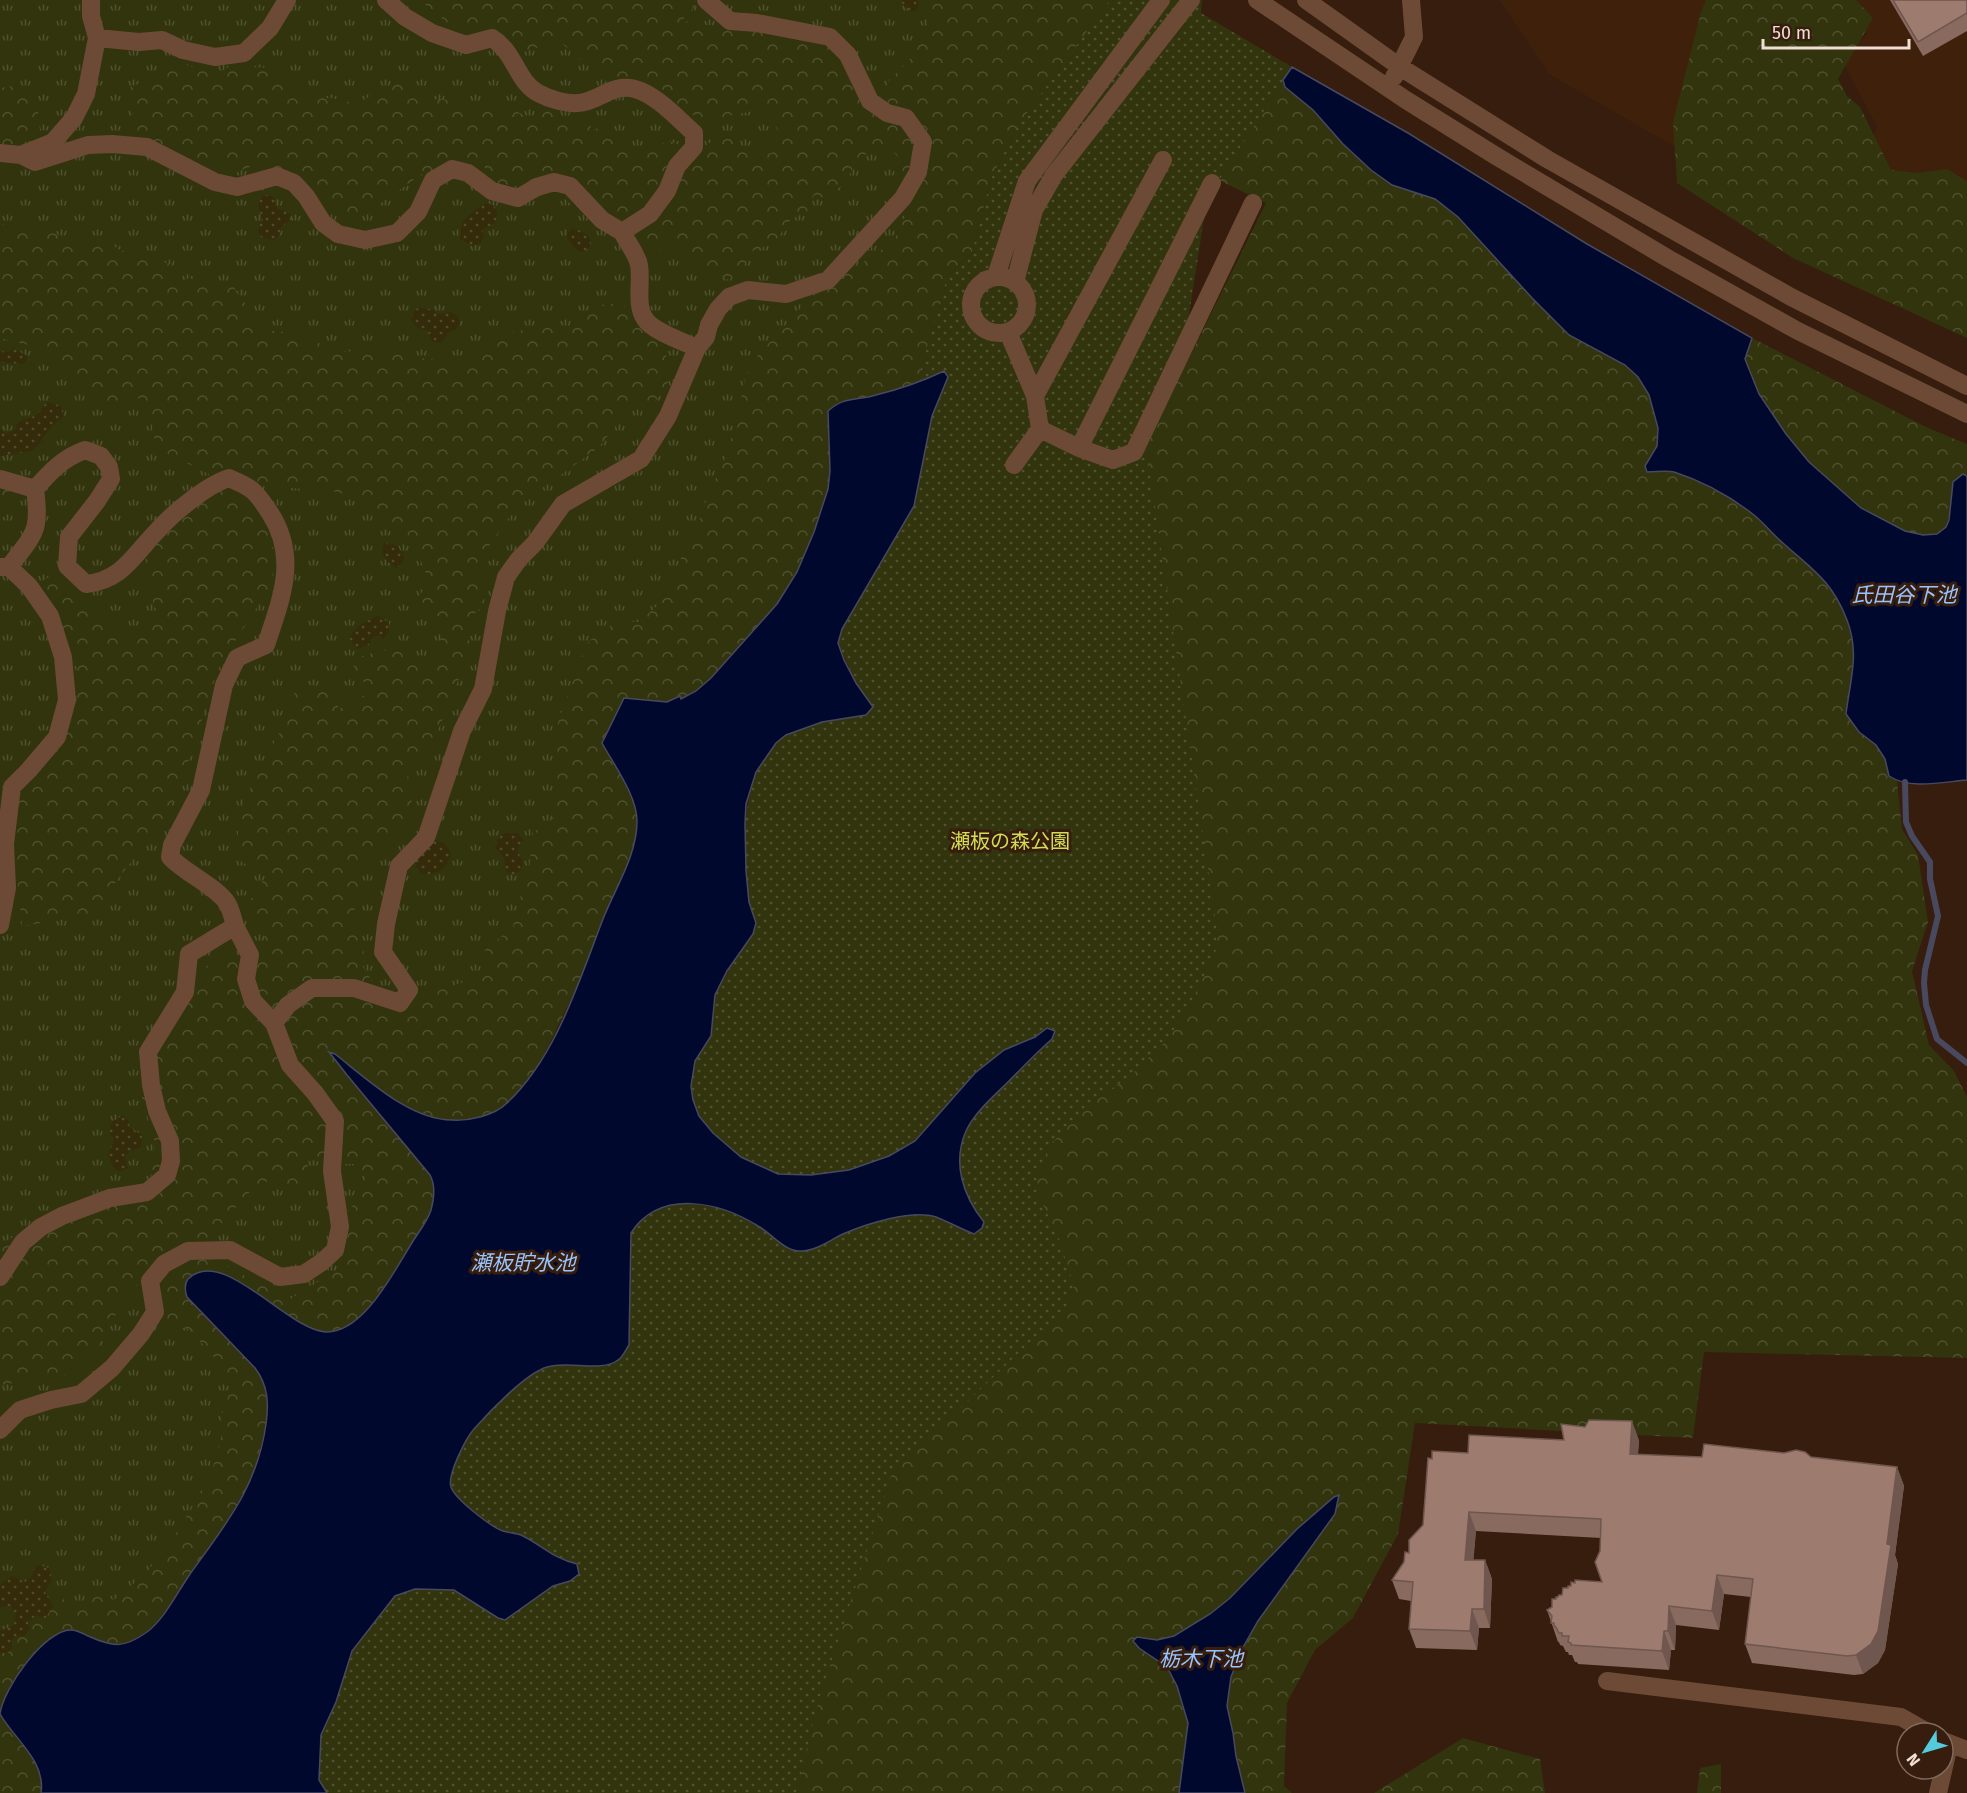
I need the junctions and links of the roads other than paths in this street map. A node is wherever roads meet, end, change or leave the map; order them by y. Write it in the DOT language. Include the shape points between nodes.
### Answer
graph roads {
  1 [pos="91,0"];
  2 [pos="286,0"];
  3 [pos="386,0"];
  4 [pos="706,0"];
  5 [pos="1161,0"];
  6 [pos="1191,0"];
  7 [pos="1257,0"];
  8 [pos="1306,0"];
  9 [pos="1411,0"];
  10 [pos="98,38"];
  11 [pos="1400,67"];
  12 [pos="1387,88"];
  13 [pos="0,153"];
  14 [pos="21,155"];
  15 [pos="1163,160"];
  16 [pos="1212,183"];
  17 [pos="1253,203"];
  18 [pos="622,232"];
  19 [pos="996,276"];
  20 [pos="1015,282"];
  21 [pos="1008,332"];
  22 [pos="697,348"];
  23 [pos="1967,386"];
  24 [pos="1035,396"];
  25 [pos="1967,414"];
  26 [pos="1040,429"];
  27 [pos="1080,448"];
  28 [pos="1014,465"];
  29 [pos="0,479"];
  30 [pos="35,489"];
  31 [pos="4,567"];
  32 [pos="0,924"];
  33 [pos="235,926"];
  34 [pos="274,1023"];
  35 [pos="0,1277"];
  36 [pos="0,1430"];
  37 [pos="1607,1681"];
  38 [pos="1908,1721"];
  1 -- 10 [label="street"];
  2 -- 10 [label="street" via="270,28 244,53 215,57 183,50 162,40"];
  3 -- 18 [label="street" via="432,33 466,45 492,38 502,44 522,79 537,93 580,103 615,88 636,89 661,103 694,133 694,147 677,166 667,191 650,214"];
  4 -- 22 [label="street" via="730,21 830,36 848,55 870,101 887,113 906,118 923,142 918,172 903,198 828,280 786,294 748,290 729,297"];
  5 -- 19 [label="street" via="1027,180"];
  6 -- 20 [label="street" via="1054,175 1034,210"];
  7 -- 12 [label="street"];
  8 -- 11 [label="street"];
  9 -- 11 [label="street" via="1414,37"];
  10 -- 14 [label="street" via="86,94 74,118 53,142"];
  11 -- 12 [label="street"];
  11 -- 23 [label="street" via="1547,159 1680,235 1791,297"];
  12 -- 25 [label="street" via="1669,259 1798,331"];
  13 -- 14 [label="street"];
  14 -- 18 [label="street" via="35,162 88,145 123,145 147,147 215,182 237,187 277,176 294,183 323,223 338,234 365,240 397,233 418,212 433,180 452,169 468,173 492,191 518,198 554,182 570,186 602,220"];
  15 -- 24 [label="street"];
  16 -- 27 [label="street"];
  17 -- 27 [label="street" via="1134,452 1113,460"];
  18 -- 22 [label="street" via="638,262 639,303 645,320"];
  19 -- 20 [label="street"];
  19 -- 21 [label="street" via="973,293 971,312 982,328"];
  20 -- 21 [label="street" via="1022,288 1028,305 1022,322"];
  21 -- 24 [label="street"];
  22 -- 34 [label="street" via="668,416 641,459 563,504 506,577 483,689 462,731 426,838 399,866 383,952 409,990 400,1004 354,988 312,988 288,1005"];
  24 -- 26 [label="street"];
  26 -- 27 [label="street"];
  26 -- 28 [label="street"];
  29 -- 30 [label="street"];
  30 -- 31 [label="street" via="39,516 32,536"];
  30 -- 33 [label="street" via="69,456 85,450 101,456 109,467 111,479 69,537 67,566 86,584 102,582 118,573 158,529 216,482 229,478 253,490 278,526 286,552 280,605 266,645 237,658 224,685 201,790 172,845 170,857 227,903"];
  31 -- 32 [label="street" via="29,586 50,616 63,657 67,700 57,737 12,787 5,844 8,888"];
  33 -- 34 [label="street" via="250,955 246,979 253,1001"];
  33 -- 35 [label="street" via="189,954 185,992 148,1052 157,1111 170,1141 167,1175 147,1192 110,1198 41,1227 23,1242"];
  34 -- 36 [label="street" via="290,1065 335,1121 332,1172 340,1227 335,1250 304,1274 280,1276 230,1250 188,1251 164,1264 150,1281 155,1312 112,1368 81,1394 20,1410"];
  37 -- 38 [label="street" via="1901,1717"];
}
